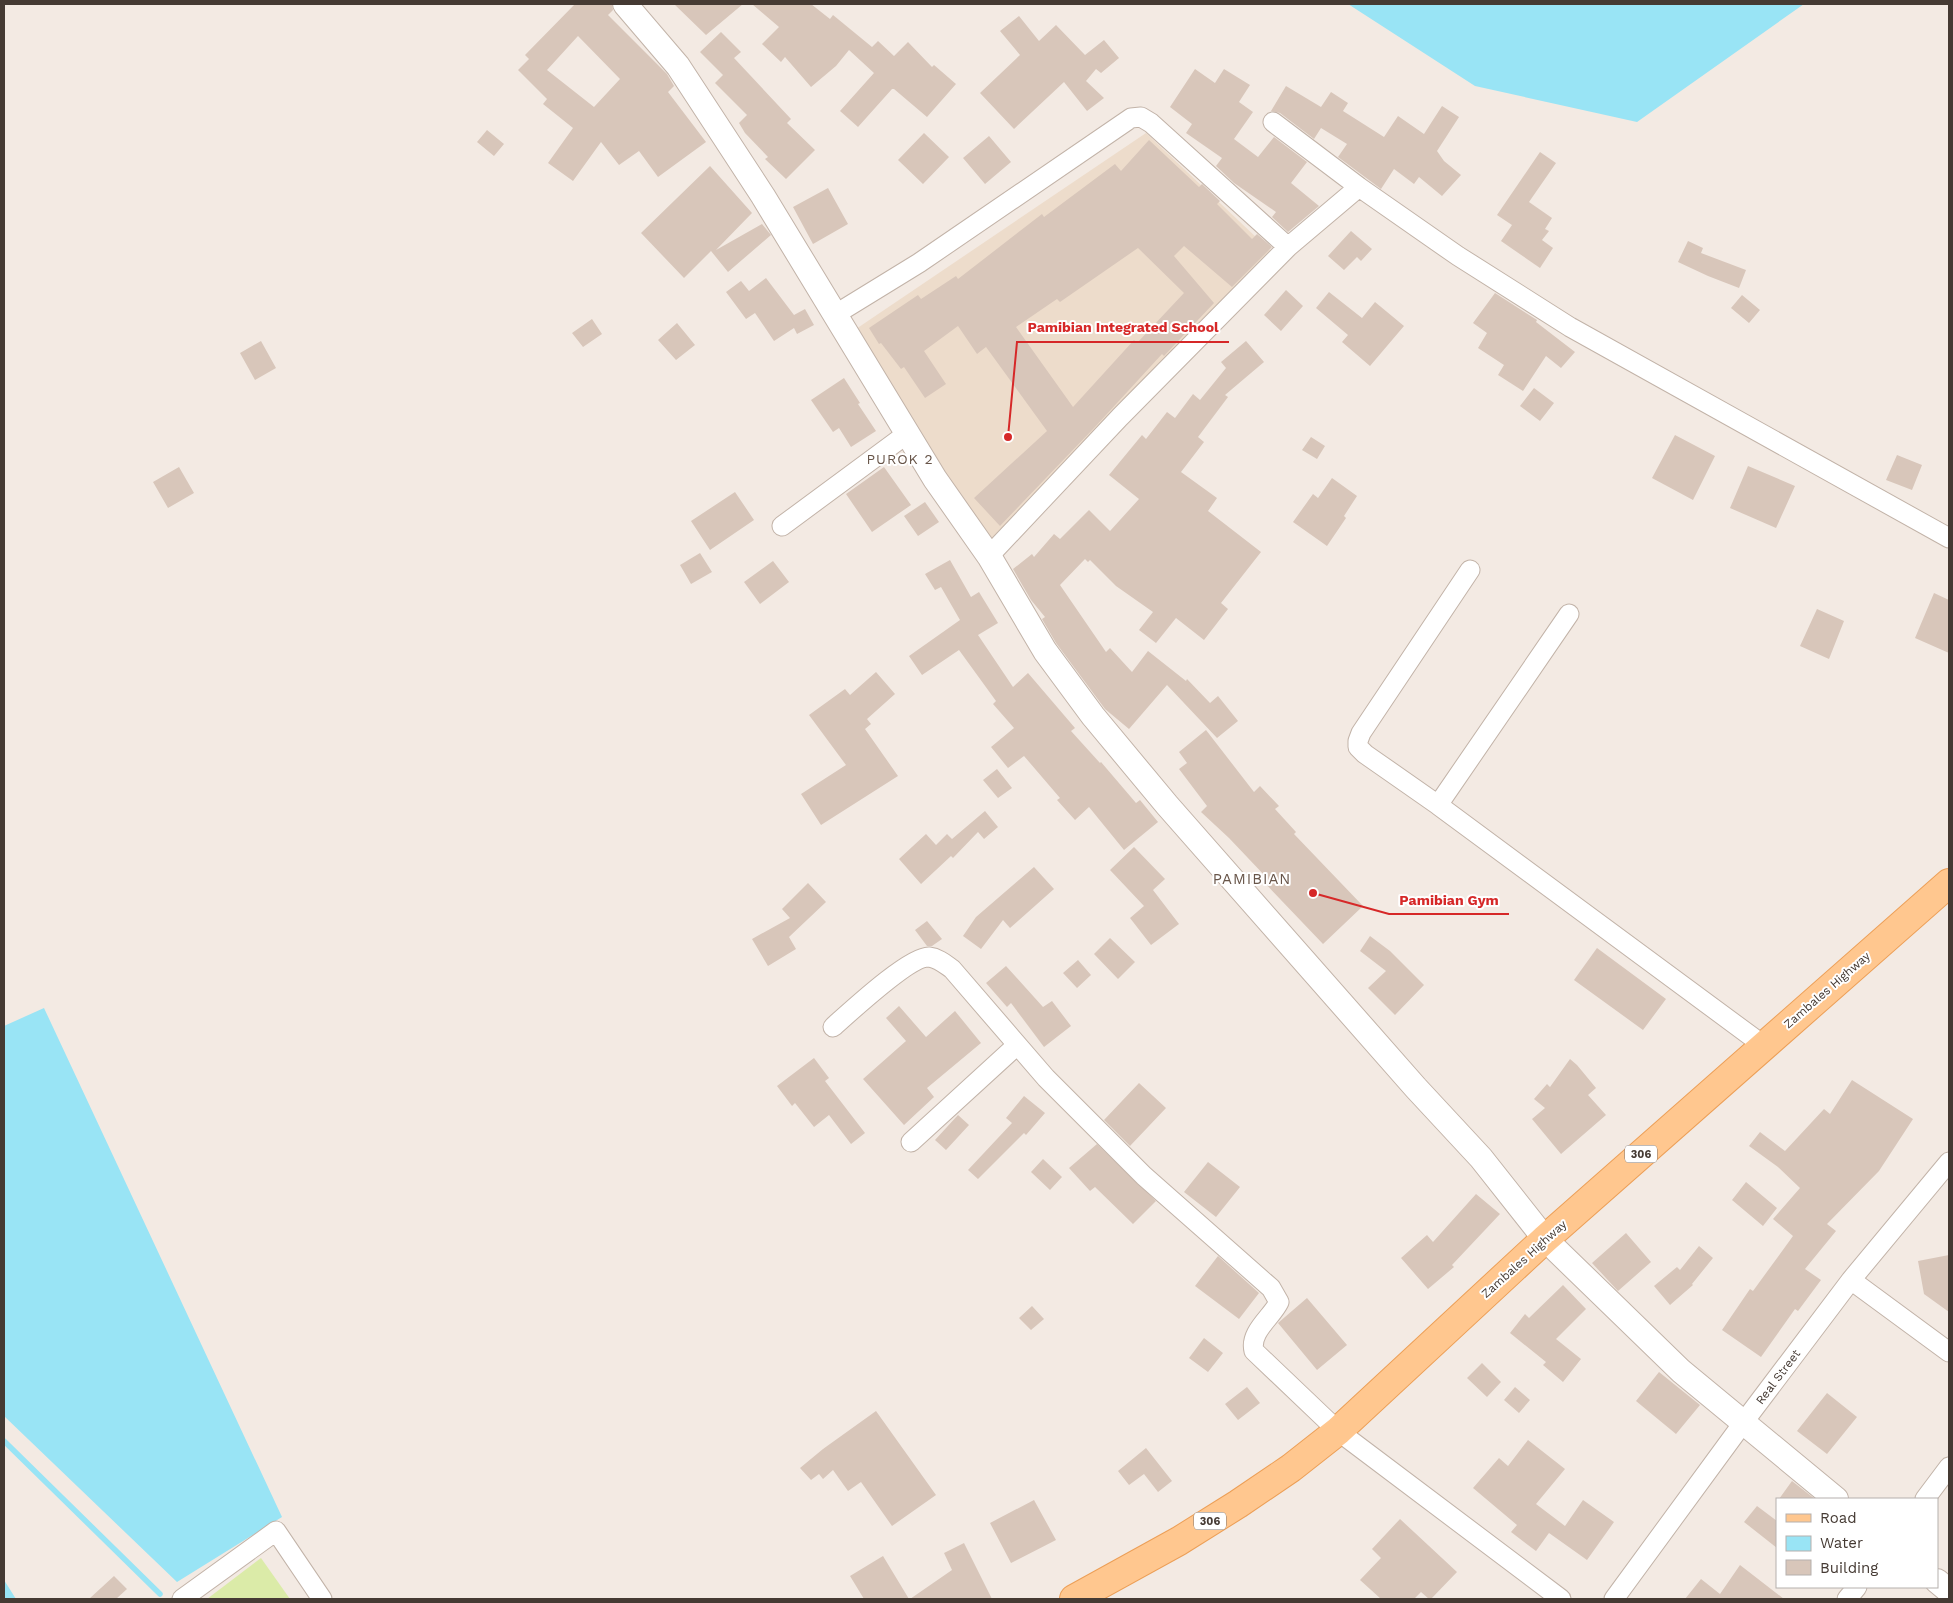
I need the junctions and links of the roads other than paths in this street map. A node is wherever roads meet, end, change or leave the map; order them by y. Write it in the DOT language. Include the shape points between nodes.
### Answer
graph roads {
  1 [pos="625,4"];
  2 [pos="1273,122"];
  3 [pos="1359,187"];
  4 [pos="1288,248"];
  5 [pos="836,314"];
  6 [pos="908,433"];
  7 [pos="782,526"];
  8 [pos="1949,538"];
  9 [pos="989,556"];
  10 [pos="1470,570"];
  11 [pos="1569,614"];
  12 [pos="1438,805"];
  13 [pos="1949,883"];
  14 [pos="833,1026"];
  15 [pos="1763,1045"];
  16 [pos="1016,1046"];
  17 [pos="911,1142"];
  18 [pos="1949,1162"];
  19 [pos="1545,1239"];
  20 [pos="1851,1280"];
  21 [pos="1949,1352"];
  22 [pos="1743,1423"];
  23 [pos="1338,1431"];
  24 [pos="1949,1467"];
  25 [pos="1835,1498"];
  26 [pos="1926,1498"];
  27 [pos="1938,1582"];
  28 [pos="1856,1588"];
  29 [pos="1949,1591"];
  30 [pos="182,1599"];
  31 [pos="322,1599"];
  32 [pos="1074,1599"];
  33 [pos="1561,1599"];
  34 [pos="1614,1599"];
  35 [pos="1847,1599"];
  1 -- 5 [label="street" via="678,66"];
  2 -- 3 [label="street"];
  3 -- 4 [label="street"];
  3 -- 8 [label="street" via="1458,256 1570,327"];
  4 -- 5 [label="street" via="1151,123 1131,118 920,263"];
  4 -- 9 [label="street" via="1120,417"];
  5 -- 6 [label="street"];
  6 -- 7 [label="street"];
  6 -- 9 [label="street" via="935,479"];
  9 -- 19 [label="street" via="1045,651 1093,716 1167,805 1481,1158"];
  10 -- 12 [label="street" via="1358,741 1358,747 1365,754"];
  11 -- 12 [label="street"];
  12 -- 15 [label="street"];
  13 -- 15 [label="main road, Zambales Highway / 306"];
  14 -- 16 [label="street" via="905,967 928,957 940,960 952,970"];
  15 -- 19 [label="main road, Zambales Highway / 306"];
  16 -- 17 [label="street"];
  16 -- 23 [label="street" via="1144,1176 1271,1288 1279,1302 1254,1337 1254,1350"];
  18 -- 20 [label="street, Real Street"];
  19 -- 22 [label="street" via="1681,1371"];
  19 -- 23 [label="main road, Zambales Highway / 306"];
  20 -- 21 [label="street"];
  20 -- 22 [label="street, Real Street"];
  22 -- 25 [label="street"];
  22 -- 34 [label="street, Real Street"];
  23 -- 32 [label="main road, Zambales Highway / 306" via="1238,1504"];
  23 -- 33 [label="street"];
  24 -- 26 [label="street"];
  27 -- 29 [label="street"];
  28 -- 35 [label="street"];
  30 -- 31 [label="street" via="276,1531"];
}
